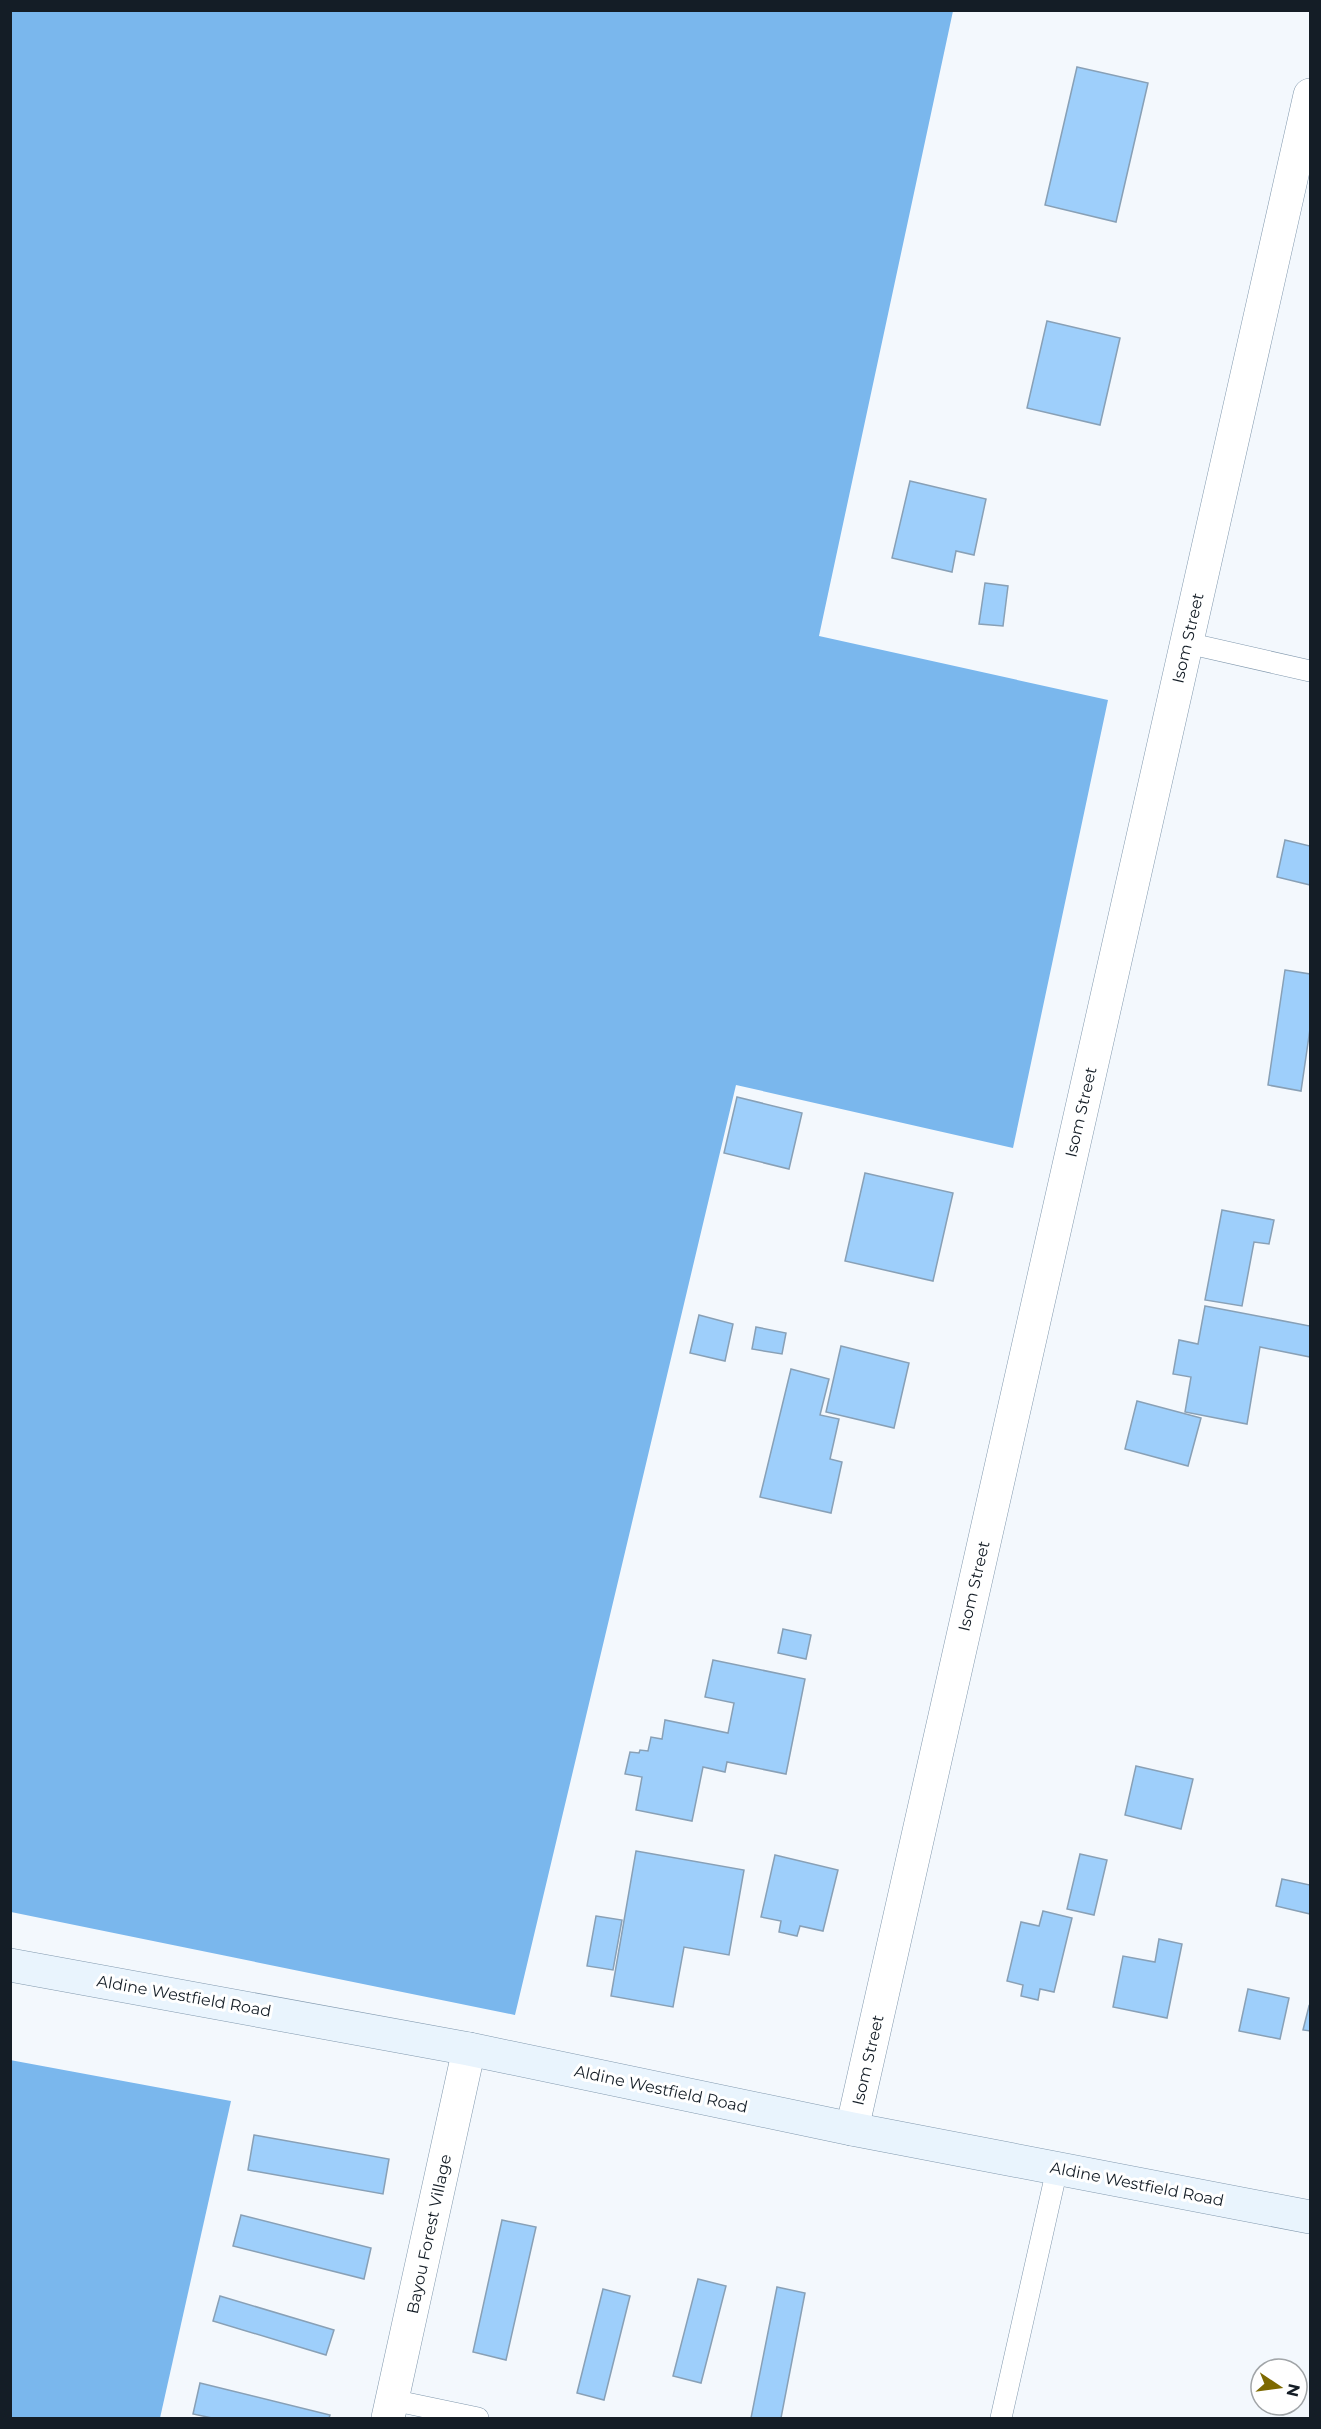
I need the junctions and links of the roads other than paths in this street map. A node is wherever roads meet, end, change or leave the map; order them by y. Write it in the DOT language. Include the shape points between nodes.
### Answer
graph roads {
  1 [pos="1311,95"];
  2 [pos="1304,154"];
  3 [pos="1187,643"];
  4 [pos="1311,671"];
  5 [pos="10,1965"];
  6 [pos="469,2049"];
  7 [pos="852,2129"];
  8 [pos="1057,2169"];
  9 [pos="1311,2217"];
  10 [pos="390,2409"];
  11 [pos="478,2418"];
  12 [pos="1001,2418"];
  1 -- 2 [label="street, Isom Street"];
  2 -- 3 [label="street, Isom Street"];
  3 -- 4 [label="lane"];
  3 -- 7 [label="street, Isom Street"];
  5 -- 6 [label="main road, Aldine Westfield Road"];
  6 -- 7 [label="main road, Aldine Westfield Road"];
  6 -- 10 [label="street, Bayou Forest Village"];
  7 -- 8 [label="main road, Aldine Westfield Road"];
  8 -- 9 [label="main road, Aldine Westfield Road"];
  8 -- 12 [label="lane"];
  10 -- 11 [label="lane"];
}
